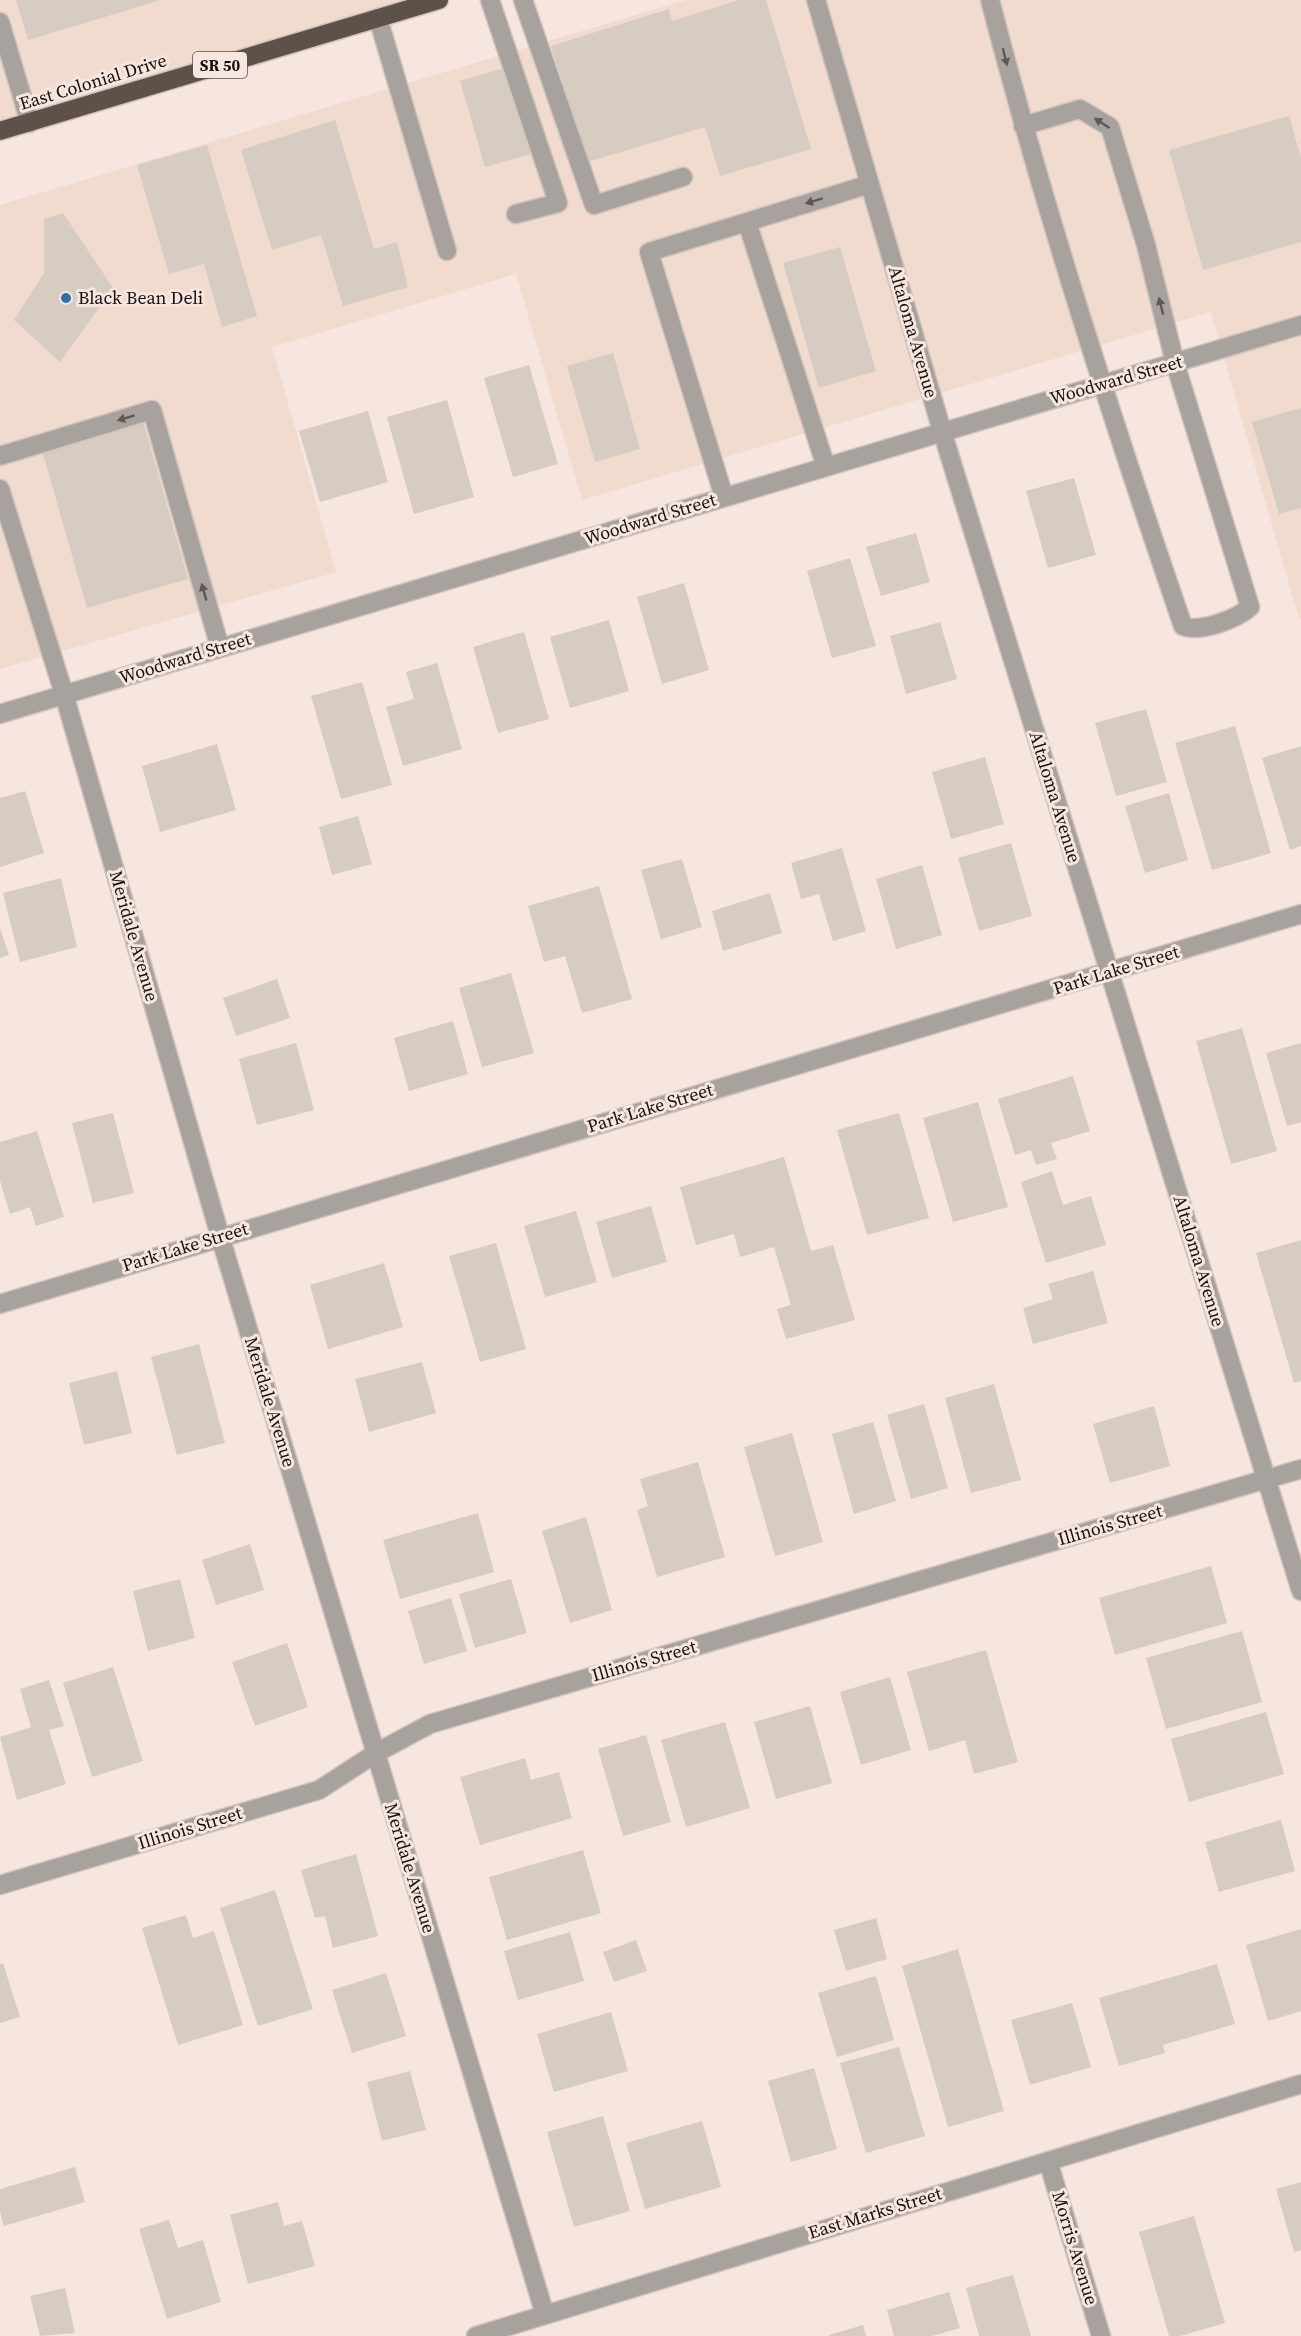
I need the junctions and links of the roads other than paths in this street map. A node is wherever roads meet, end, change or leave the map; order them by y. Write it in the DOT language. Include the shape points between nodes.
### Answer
graph roads {
  1 [pos="490,0"];
  2 [pos="523,0"];
  3 [pos="816,0"];
  4 [pos="990,0"];
  5 [pos="430,1"];
  6 [pos="378,18"];
  7 [pos="0,22"];
  8 [pos="30,123"];
  9 [pos="1023,126"];
  10 [pos="0,131"];
  11 [pos="683,177"];
  12 [pos="870,184"];
  13 [pos="516,214"];
  14 [pos="747,222"];
  15 [pos="447,251"];
  16 [pos="1301,325"];
  17 [pos="1175,363"];
  18 [pos="1101,384"];
  19 [pos="942,431"];
  20 [pos="0,456"];
  21 [pos="826,466"];
  22 [pos="0,489"];
  23 [pos="724,497"];
  24 [pos="220,648"];
  25 [pos="64,694"];
  26 [pos="0,714"];
  27 [pos="1301,914"];
  28 [pos="1109,972"];
  29 [pos="220,1236"];
  30 [pos="0,1304"];
  31 [pos="1301,1469"];
  32 [pos="1267,1479"];
  33 [pos="1301,1591"];
  34 [pos="376,1753"];
  35 [pos="0,1885"];
  36 [pos="1301,2084"];
  37 [pos="1048,2161"];
  38 [pos="545,2315"];
  39 [pos="476,2336"];
  40 [pos="1101,2336"];
  1 -- 13 [label="street" via="558,203"];
  2 -- 11 [label="street" via="594,205"];
  3 -- 12 [label="street, Altaloma Avenue"];
  4 -- 9 [label="street, one-way"];
  5 -- 6 [label="highway, East Colonial Drive / SR 50"];
  6 -- 8 [label="highway, East Colonial Drive / SR 50"];
  6 -- 15 [label="street"];
  7 -- 8 [label="street"];
  8 -- 10 [label="highway, East Colonial Drive / SR 50"];
  17 -- 9 [label="street, one-way" via="1146,245 1110,127 1080,110"];
  9 -- 18 [label="street"];
  12 -- 14 [label="street, one-way"];
  12 -- 19 [label="street, Altaloma Avenue"];
  14 -- 21 [label="street"];
  14 -- 23 [label="street" via="650,252"];
  16 -- 17 [label="street, Woodward Street"];
  17 -- 18 [label="street, Woodward Street"];
  17 -- 18 [label="street" via="1250,607 1240,617 1192,630 1182,626"];
  18 -- 19 [label="street, Woodward Street"];
  19 -- 21 [label="street, Woodward Street"];
  19 -- 28 [label="street, Altaloma Avenue"];
  24 -- 20 [label="street, one-way" via="152,410"];
  21 -- 23 [label="street, Woodward Street"];
  22 -- 25 [label="street, Meridale Avenue"];
  23 -- 24 [label="street, Woodward Street"];
  24 -- 25 [label="street, Woodward Street"];
  25 -- 26 [label="street, Woodward Street"];
  25 -- 29 [label="street, Meridale Avenue"];
  27 -- 28 [label="street, Park Lake Street"];
  28 -- 29 [label="street, Park Lake Street"];
  28 -- 32 [label="street, Altaloma Avenue"];
  29 -- 30 [label="street, Park Lake Street"];
  29 -- 34 [label="street, Meridale Avenue"];
  31 -- 32 [label="street, Illinois Street"];
  32 -- 33 [label="street, Altaloma Avenue"];
  32 -- 34 [label="street, Illinois Street" via="430,1724"];
  34 -- 35 [label="street, Illinois Street" via="319,1790"];
  34 -- 38 [label="street, Meridale Avenue"];
  36 -- 37 [label="street, East Marks Street"];
  37 -- 38 [label="street, East Marks Street"];
  37 -- 40 [label="street, Morris Avenue"];
  38 -- 39 [label="street, East Marks Street"];
}
